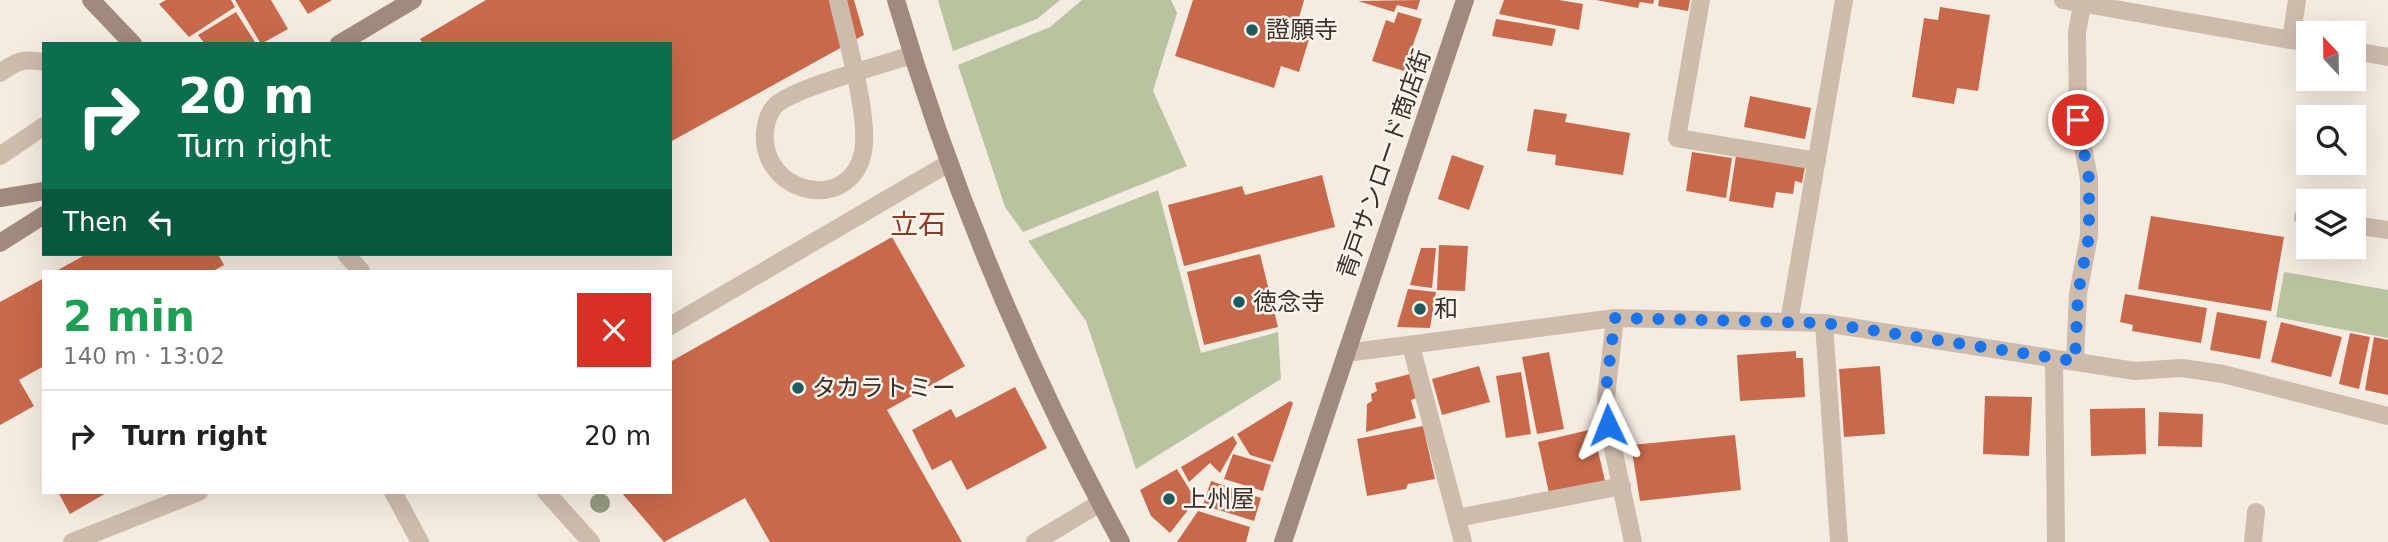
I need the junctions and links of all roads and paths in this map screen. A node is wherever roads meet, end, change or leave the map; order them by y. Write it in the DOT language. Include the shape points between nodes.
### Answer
graph roads {
  1 [pos="91,0"];
  2 [pos="413,0"];
  3 [pos="838,0"];
  4 [pos="896,0"];
  5 [pos="1465,0"];
  6 [pos="1700,0"];
  7 [pos="1844,0"];
  8 [pos="2063,0"];
  9 [pos="2297,0"];
  10 [pos="2083,2"];
  11 [pos="2298,21"];
  12 [pos="2296,41"];
  13 [pos="131,42"];
  14 [pos="342,42"];
  15 [pos="2366,53"];
  16 [pos="912,55"];
  17 [pos="2388,57"];
  18 [pos="42,62"];
  19 [pos="0,73"];
  20 [pos="42,127"];
  21 [pos="0,156"];
  22 [pos="1816,162"];
  23 [pos="949,163"];
  24 [pos="42,191"];
  25 [pos="0,198"];
  26 [pos="42,216"];
  27 [pos="2366,227"];
  28 [pos="2388,230"];
  29 [pos="0,243"];
  30 [pos="348,256"];
  31 [pos="360,270"];
  32 [pos="1615,318"];
  33 [pos="1790,322"];
  34 [pos="1824,323"];
  35 [pos="672,325"];
  36 [pos="1410,346"];
  37 [pos="1346,353"];
  38 [pos="2054,359"];
  39 [pos="2075,361"];
  40 [pos="2388,416"];
  41 [pos="1622,486"];
  42 [pos="194,494"];
  43 [pos="394,494"];
  44 [pos="547,494"];
  45 [pos="1100,503"];
  46 [pos="2256,512"];
  47 [pos="1457,518"];
  48 [pos="72,542"];
  49 [pos="420,542"];
  50 [pos="591,542"];
  51 [pos="1035,542"];
  52 [pos="1121,542"];
  53 [pos="1283,542"];
  54 [pos="1463,542"];
  55 [pos="1633,542"];
  56 [pos="1839,542"];
  57 [pos="2056,542"];
  58 [pos="2253,542"];
  1 -- 13 [label="street"];
  2 -- 14 [label="street"];
  3 -- 16 [label="street" via="864,128 863,150 848,180 836,187 792,185 773,167 764,140 766,124 780,101 797,92"];
  4 -- 16 [label="street"];
  5 -- 37 [label="street, 青戸サンロード商店街"];
  6 -- 22 [label="street" via="1677,138"];
  7 -- 22 [label="street"];
  8 -- 10 [label="street"];
  9 -- 11 [label="street"];
  10 -- 12 [label="street"];
  10 -- 39 [label="street" via="2077,32 2078,120 2089,179 2089,236 2078,294"];
  15 -- 17 [label="street"];
  16 -- 23 [label="street"];
  18 -- 19 [label="street" via="27,59"];
  20 -- 21 [label="street"];
  22 -- 33 [label="street"];
  23 -- 35 [label="street"];
  23 -- 45 [label="street" via="1022,347"];
  24 -- 25 [label="street"];
  26 -- 29 [label="street"];
  27 -- 28 [label="street"];
  30 -- 31 [label="street"];
  32 -- 33 [label="street"];
  32 -- 36 [label="street"];
  32 -- 41 [label="street" via="1605,397"];
  33 -- 34 [label="street"];
  34 -- 38 [label="street"];
  34 -- 56 [label="street"];
  36 -- 37 [label="street"];
  36 -- 47 [label="street"];
  37 -- 53 [label="street, 青戸サンロード商店街"];
  38 -- 39 [label="street"];
  38 -- 57 [label="street"];
  39 -- 40 [label="street" via="2135,371 2182,368 2223,374"];
  41 -- 47 [label="street"];
  41 -- 55 [label="street"];
  42 -- 48 [label="street"];
  43 -- 49 [label="street"];
  44 -- 50 [label="street"];
  45 -- 51 [label="street"];
  45 -- 52 [label="street"];
  46 -- 58 [label="street"];
  47 -- 54 [label="street"];
}
